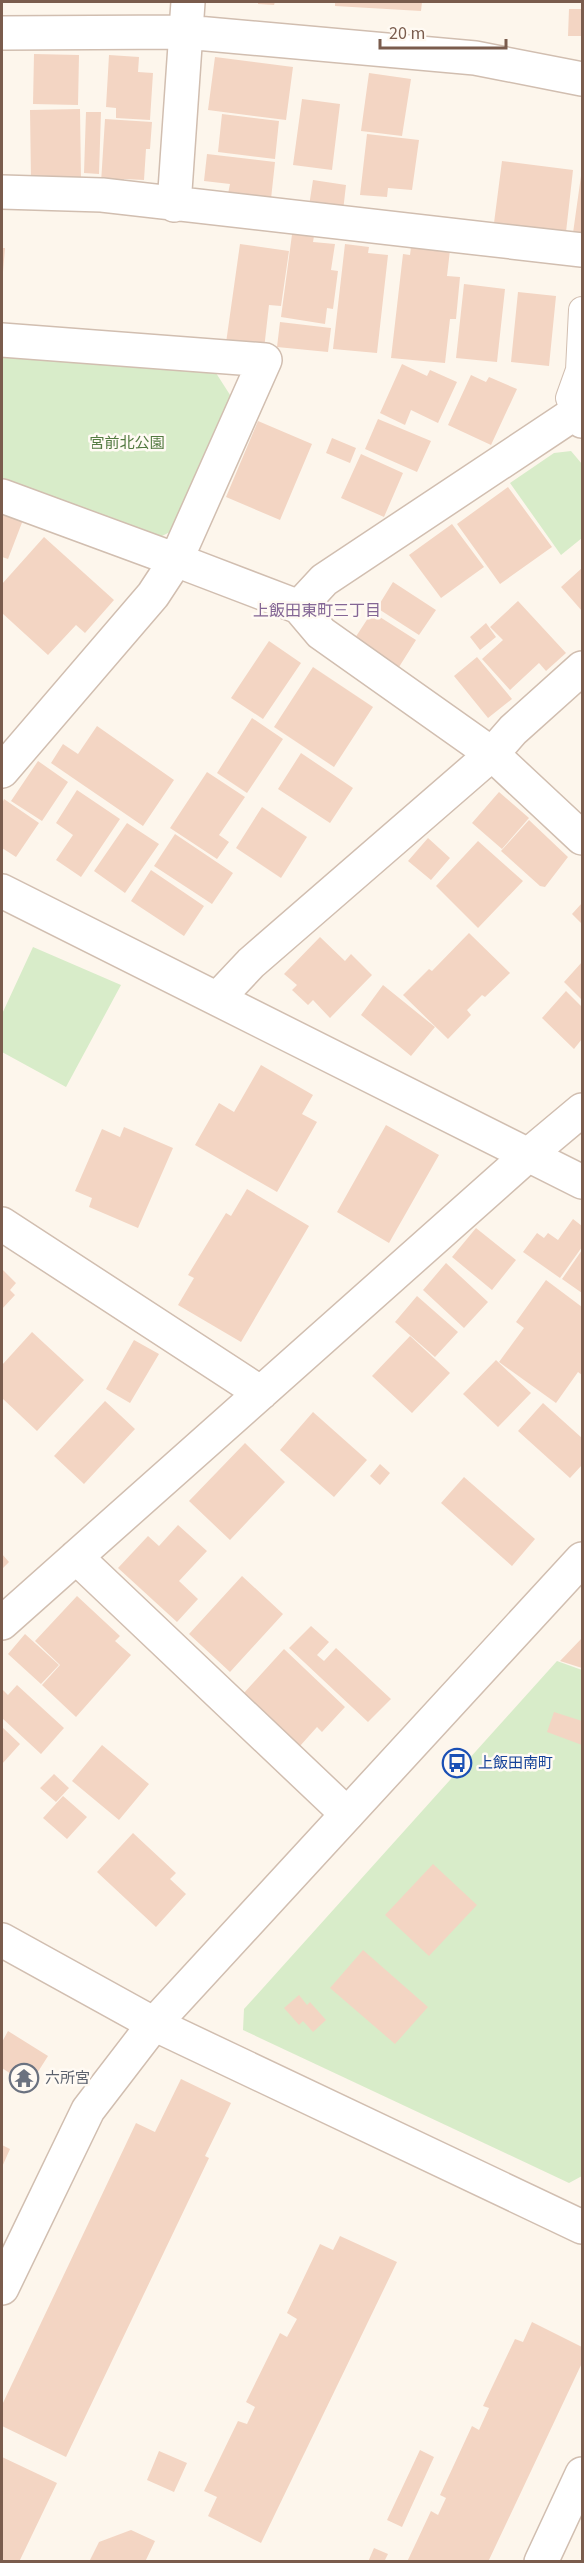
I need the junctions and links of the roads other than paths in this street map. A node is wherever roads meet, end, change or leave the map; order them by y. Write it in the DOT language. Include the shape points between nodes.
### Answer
graph roads {
  1 [pos="186,17"];
  2 [pos="2,33"];
  3 [pos="582,79"];
  4 [pos="2,192"];
  5 [pos="174,205"];
  6 [pos="582,250"];
  7 [pos="582,310"];
  8 [pos="2,340"];
  9 [pos="579,417"];
  10 [pos="2,496"];
  11 [pos="176,560"];
  12 [pos="299,607"];
  13 [pos="582,668"];
  14 [pos="492,754"];
  15 [pos="2,771"];
  16 [pos="582,838"];
  17 [pos="2,891"];
  18 [pos="218,998"];
  19 [pos="582,1110"];
  20 [pos="526,1156"];
  21 [pos="582,1182"];
  22 [pos="2,1224"];
  23 [pos="261,1393"];
  24 [pos="76,1557"];
  25 [pos="582,1559"];
  26 [pos="2,1623"];
  27 [pos="346,1814"];
  28 [pos="2,1940"];
  29 [pos="154,2024"];
  30 [pos="582,2227"];
  31 [pos="2,2288"];
  32 [pos="582,2474"];
  33 [pos="541,2562"];
  1 -- 2 [label="street"];
  1 -- 3 [label="street" via="476,58"];
  1 -- 5 [label="street"];
  4 -- 5 [label="street" via="102,195"];
  5 -- 6 [label="street"];
  7 -- 9 [label="lane" via="579,370 569,398"];
  8 -- 11 [label="street" via="265,360"];
  9 -- 12 [label="street" via="324,580"];
  10 -- 11 [label="street"];
  11 -- 12 [label="street"];
  11 -- 15 [label="street" via="153,595"];
  12 -- 14 [label="street" via="321,633"];
  13 -- 14 [label="street"];
  14 -- 16 [label="street"];
  14 -- 18 [label="street" via="251,963"];
  17 -- 18 [label="street"];
  18 -- 20 [label="street"];
  19 -- 20 [label="street"];
  20 -- 21 [label="street"];
  20 -- 23 [label="street"];
  22 -- 23 [label="street"];
  23 -- 24 [label="street"];
  24 -- 26 [label="street"];
  24 -- 27 [label="street"];
  25 -- 27 [label="street"];
  27 -- 29 [label="street"];
  28 -- 29 [label="street"];
  29 -- 30 [label="street"];
  29 -- 31 [label="street" via="88,2110"];
  32 -- 33 [label="street"];
}
